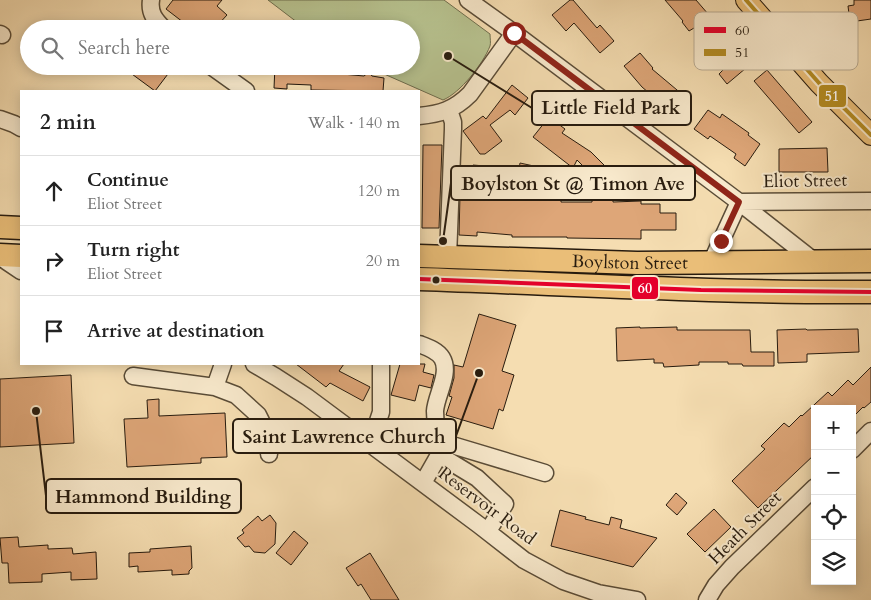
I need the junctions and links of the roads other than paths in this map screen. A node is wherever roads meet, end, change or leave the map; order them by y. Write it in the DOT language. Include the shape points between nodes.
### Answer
graph roads {
  1 [pos="151,0"];
  2 [pos="468,0"];
  3 [pos="746,0"];
  4 [pos="757,12"];
  5 [pos="156,20"];
  6 [pos="514,33"];
  7 [pos="808,70"];
  8 [pos="224,75"];
  9 [pos="245,90"];
  10 [pos="449,110"];
  11 [pos="420,116"];
  12 [pos="0,119"];
  13 [pos="20,127"];
  14 [pos="871,135"];
  15 [pos="871,200"];
  16 [pos="739,202"];
  17 [pos="0,226"];
  18 [pos="20,228"];
  19 [pos="0,256"];
  20 [pos="20,256"];
  21 [pos="420,256"];
  22 [pos="448,257"];
  23 [pos="814,261"];
  24 [pos="871,261"];
  25 [pos="711,263"];
  26 [pos="20,270"];
  27 [pos="420,279"];
  28 [pos="871,292"];
  29 [pos="420,344"];
  30 [pos="223,365"];
  31 [pos="256,365"];
  32 [pos="381,365"];
  33 [pos="133,376"];
  34 [pos="215,387"];
  35 [pos="871,431"];
  36 [pos="366,440"];
  37 [pos="856,446"];
  38 [pos="440,448"];
  39 [pos="269,454"];
  40 [pos="545,473"];
  41 [pos="423,483"];
  42 [pos="811,491"];
  43 [pos="488,531"];
  44 [pos="637,600"];
  45 [pos="707,600"];
  1 -- 5 [label="street" via="150,10"];
  2 -- 6 [label="street, Eliot Street"];
  3 -- 4 [label="main road"];
  6 -- 10 [label="street" via="470,94"];
  6 -- 16 [label="street, Eliot Street"];
  7 -- 14 [label="main road"];
  8 -- 9 [label="street"];
  10 -- 11 [label="street"];
  10 -- 22 [label="street" via="453,129"];
  12 -- 13 [label="street"];
  15 -- 16 [label="street, Eliot Street"];
  16 -- 23 [label="street, Eliot Street"];
  16 -- 25 [label="street"];
  17 -- 18 [label="highway"];
  19 -- 20 [label="highway"];
  19 -- 26 [label="street"];
  21 -- 22 [label="highway, Boylston Street"];
  22 -- 25 [label="highway, Boylston Street"];
  23 -- 24 [label="highway, Boylston Street"];
  23 -- 25 [label="highway, Boylston Street"];
  27 -- 28 [label="highway, Boylston Street" via="702,291"];
  29 -- 38 [label="street" via="442,356 446,366 435,410"];
  30 -- 34 [label="street"];
  31 -- 36 [label="street, Reservoir Road"];
  32 -- 36 [label="street" via="381,412 376,427"];
  33 -- 34 [label="street"];
  34 -- 39 [label="street" via="236,395 258,415 269,437"];
  35 -- 37 [label="street"];
  36 -- 41 [label="street, Reservoir Road"];
  38 -- 40 [label="street"];
  38 -- 41 [label="street"];
  38 -- 43 [label="street" via="505,504"];
  41 -- 43 [label="street, Reservoir Road"];
  42 -- 45 [label="street, Heath Street" via="732,567"];
  43 -- 44 [label="street, Reservoir Road" via="524,560 563,581 598,593"];
}
